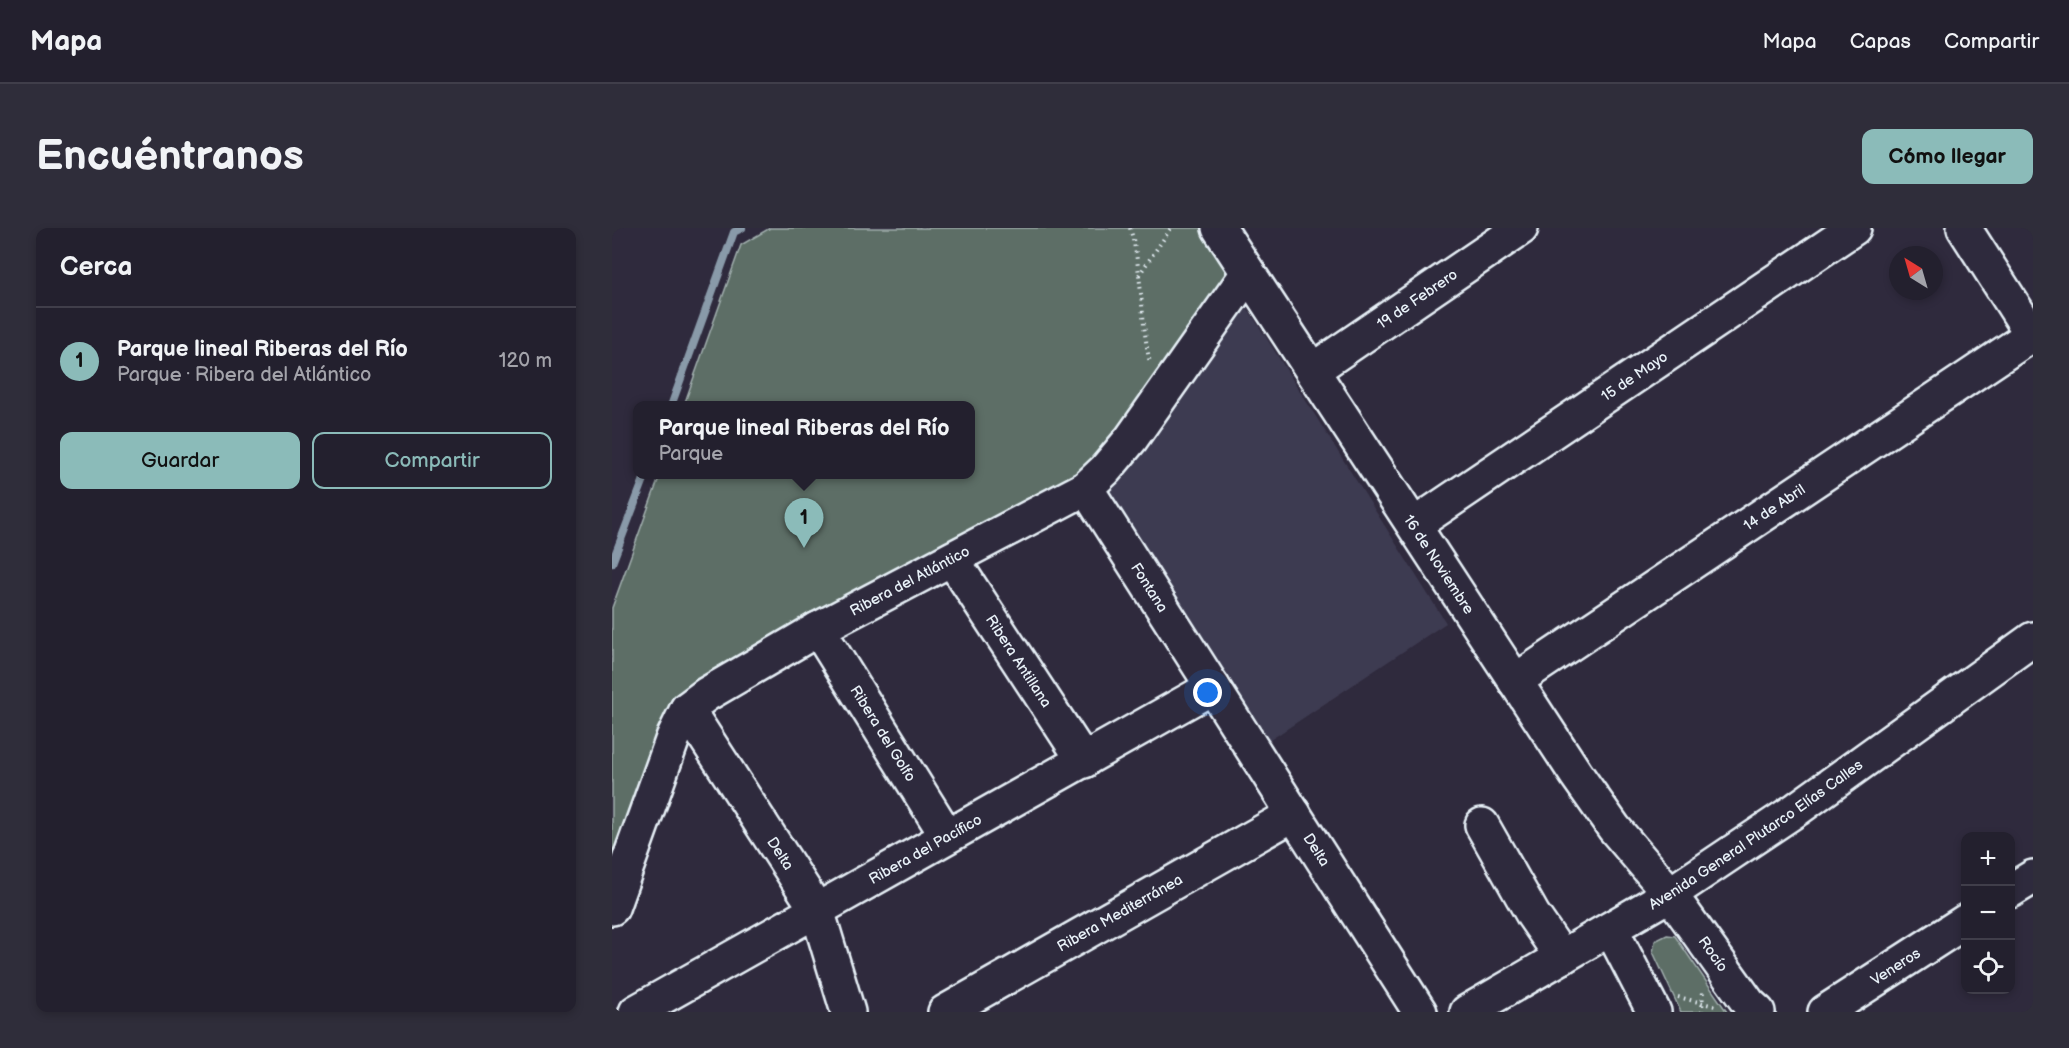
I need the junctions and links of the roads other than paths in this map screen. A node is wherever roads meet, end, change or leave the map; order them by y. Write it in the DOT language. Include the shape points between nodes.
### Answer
graph roads {
  1 [pos="1219,228"];
  2 [pos="1521,228"];
  3 [pos="1854,228"];
  4 [pos="1964,228"];
  5 [pos="1248,273"];
  6 [pos="2033,335"];
  7 [pos="1313,370"];
  8 [pos="1086,488"];
  9 [pos="1414,525"];
  10 [pos="952,559"];
  11 [pos="818,629"];
  12 [pos="2033,639"];
  13 [pos="1515,681"];
  14 [pos="1213,687"];
  15 [pos="687,709"];
  16 [pos="1084,762"];
  17 [pos="1294,814"];
  18 [pos="1482,825"];
  19 [pos="947,837"];
  20 [pos="2033,877"];
  21 [pos="2015,888"];
  22 [pos="1670,894"];
  23 [pos="612,908"];
  24 [pos="817,910"];
  25 [pos="1961,924"];
  26 [pos="1611,929"];
  27 [pos="1562,957"];
  28 [pos="1648,1001"];
  29 [pos="636,1012"];
  30 [pos="848,1012"];
  31 [pos="945,1012"];
  32 [pos="1420,1012"];
  33 [pos="1467,1012"];
  34 [pos="1758,1012"];
  35 [pos="1825,1012"];
  1 -- 5 [label="street, 16 de Noviembre"];
  2 -- 7 [label="street, 19 de Febrero"];
  3 -- 9 [label="street, 15 de Mayo"];
  4 -- 6 [label="street"];
  5 -- 7 [label="street, 16 de Noviembre"];
  5 -- 8 [label="street, Ribera del Atlántico" via="1118,455"];
  6 -- 13 [label="street, 14 de Abril"];
  7 -- 9 [label="street, 16 de Noviembre"];
  8 -- 10 [label="street, Ribera del Atlántico"];
  8 -- 14 [label="street, Fontana"];
  9 -- 13 [label="street, 16 de Noviembre"];
  10 -- 11 [label="street, Ribera del Atlántico"];
  10 -- 16 [label="street, Ribera Antillana"];
  11 -- 15 [label="street, Ribera del Atlántico"];
  11 -- 19 [label="street, Ribera del Golfo"];
  12 -- 22 [label="street, Avenida General Plutarco Elías Calles" via="1797,809"];
  13 -- 22 [label="street, 16 de Noviembre" via="1614,828"];
  14 -- 16 [label="street, Ribera del Pacífico"];
  14 -- 17 [label="street, Delta"];
  15 -- 23 [label="street, Ribera del Atlántico"];
  15 -- 24 [label="street, Delta"];
  16 -- 19 [label="street, Ribera del Pacífico"];
  17 -- 31 [label="street, Ribera Mediterránea"];
  17 -- 32 [label="street, Delta"];
  18 -- 27 [label="street" via="1533,915"];
  19 -- 24 [label="street, Ribera del Pacífico"];
  20 -- 21 [label="street"];
  22 -- 26 [label="street, Avenida General Plutarco Elías Calles"];
  22 -- 34 [label="street, Rocío"];
  24 -- 29 [label="street, Ribera del Pacífico"];
  24 -- 30 [label="street, Delta"];
  25 -- 35 [label="street, Veneros"];
  26 -- 27 [label="street, Avenida General Plutarco Elías Calles"];
  26 -- 28 [label="street"];
  27 -- 33 [label="street, Avenida General Plutarco Elías Calles"];
}
